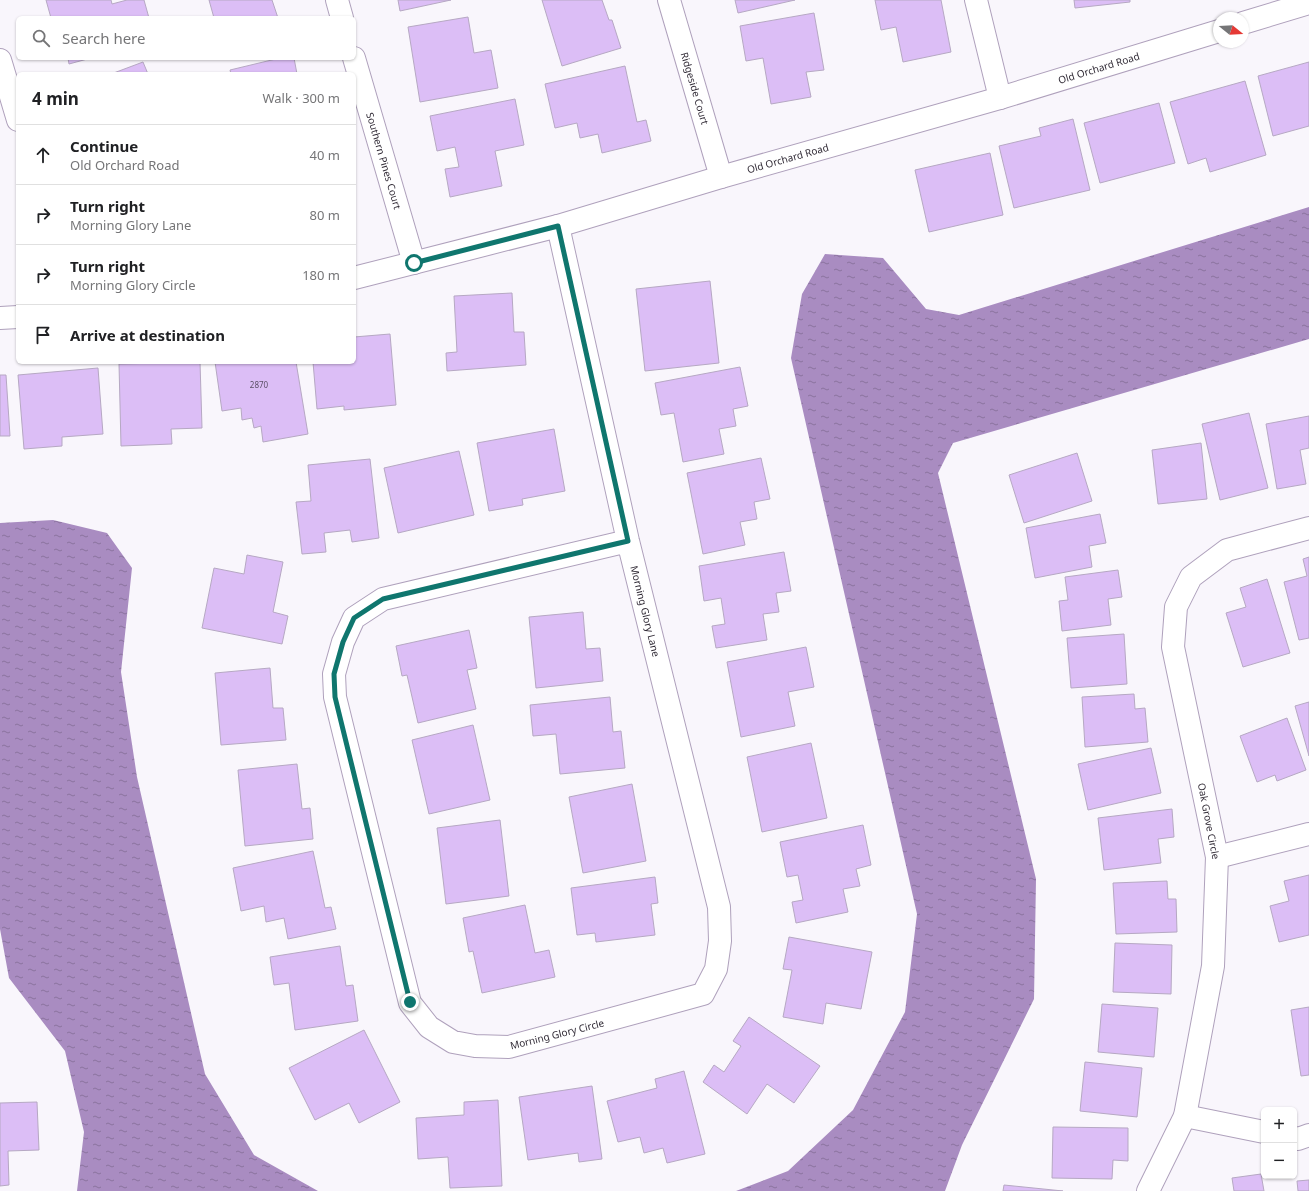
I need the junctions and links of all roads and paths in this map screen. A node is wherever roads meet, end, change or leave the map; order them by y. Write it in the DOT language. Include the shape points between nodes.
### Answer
graph roads {
  1 [pos="337,0"];
  2 [pos="669,0"];
  3 [pos="976,0"];
  4 [pos="1309,3"];
  5 [pos="341,16"];
  6 [pos="1249,21"];
  7 [pos="1213,32"];
  8 [pos="0,60"];
  9 [pos="355,60"];
  10 [pos="1000,98"];
  11 [pos="16,113"];
  12 [pos="721,177"];
  13 [pos="558,226"];
  14 [pos="414,263"];
  15 [pos="356,278"];
  16 [pos="16,317"];
  17 [pos="0,318"];
  18 [pos="1309,528"];
  19 [pos="628,541"];
  20 [pos="1309,834"];
  21 [pos="1217,857"];
  22 [pos="703,994"];
  23 [pos="1186,1116"];
  24 [pos="1261,1131"];
  25 [pos="1309,1135"];
  26 [pos="1297,1139"];
  27 [pos="1148,1191"];
  1 -- 5 [label="street"];
  2 -- 12 [label="street, Ridgeside Court"];
  3 -- 10 [label="street"];
  4 -- 6 [label="street"];
  7 -- 10 [label="street, Old Orchard Road"];
  8 -- 11 [label="street"];
  9 -- 14 [label="street, Southern Pines Court"];
  10 -- 12 [label="street, Old Orchard Road"];
  12 -- 13 [label="street, Old Orchard Road"];
  13 -- 14 [label="street, Old Orchard Road"];
  13 -- 19 [label="street, Morning Glory Lane"];
  14 -- 15 [label="street, Old Orchard Road"];
  16 -- 17 [label="street"];
  18 -- 21 [label="street, Oak Grove Circle" via="1227,550 1191,577 1176,607 1173,647"];
  19 -- 22 [label="street, Morning Glory Lane" via="719,907 720,941 716,969"];
  19 -- 22 [label="street, Morning Glory Circle" via="383,599 354,618 343,642 334,674 335,697 410,1002 429,1027 453,1042 475,1046 509,1047"];
  20 -- 21 [label="street"];
  21 -- 23 [label="street, Oak Grove Circle" via="1214,966"];
  23 -- 24 [label="street"];
  23 -- 27 [label="street, Oak Grove Circle"];
  25 -- 26 [label="street"];
}
